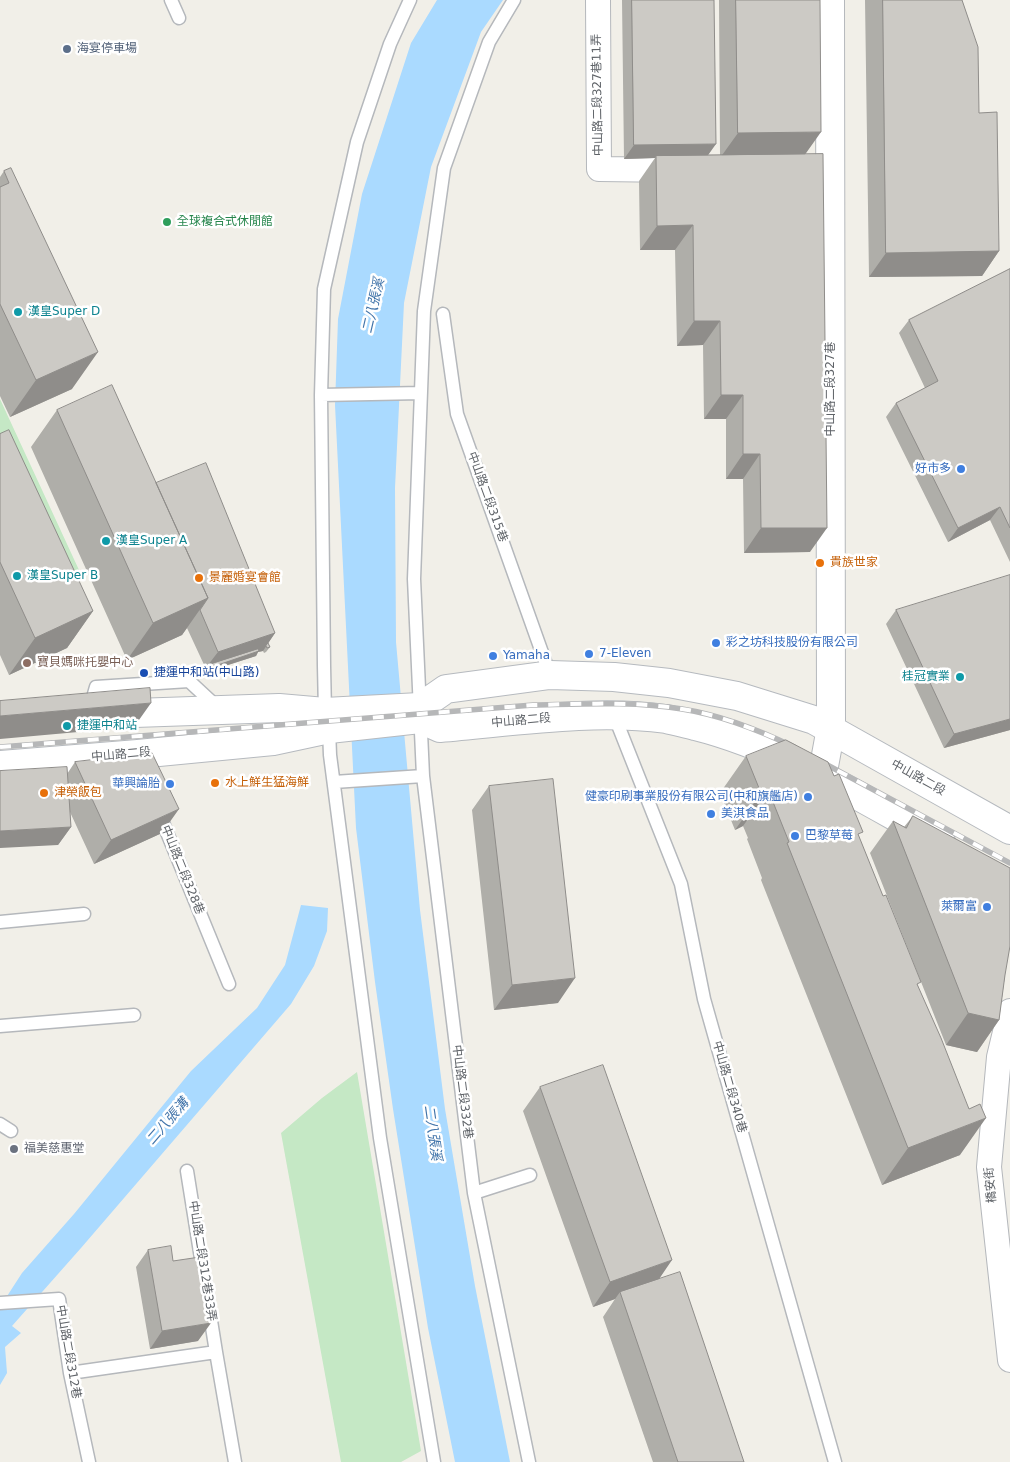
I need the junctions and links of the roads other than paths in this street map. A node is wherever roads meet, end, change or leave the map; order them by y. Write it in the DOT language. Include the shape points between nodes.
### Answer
graph roads {
  1 [pos="170,0"];
  2 [pos="410,0"];
  3 [pos="514,0"];
  4 [pos="598,0"];
  5 [pos="830,0"];
  6 [pos="179,18"];
  7 [pos="696,171"];
  8 [pos="443,314"];
  9 [pos="421,393"];
  10 [pos="321,395"];
  11 [pos="550,675"];
  12 [pos="420,713"];
  13 [pos="80,715"];
  14 [pos="614,715"];
  15 [pos="327,720"];
  16 [pos="831,728"];
  17 [pos="0,765"];
  18 [pos="423,776"];
  19 [pos="334,782"];
  20 [pos="825,786"];
  21 [pos="155,805"];
  22 [pos="1010,830"];
  23 [pos="959,852"];
  24 [pos="84,914"];
  25 [pos="0,922"];
  26 [pos="229,984"];
  27 [pos="1010,1011"];
  28 [pos="134,1015"];
  29 [pos="0,1026"];
  30 [pos="0,1124"];
  31 [pos="11,1131"];
  32 [pos="188,1171"];
  33 [pos="530,1175"];
  34 [pos="474,1193"];
  35 [pos="0,1303"];
  36 [pos="216,1352"];
  37 [pos="1010,1360"];
  38 [pos="70,1373"];
  39 [pos="433,1461"];
  40 [pos="89,1462"];
  41 [pos="235,1462"];
  42 [pos="529,1462"];
  43 [pos="835,1462"];
  1 -- 6 [label="lane"];
  2 -- 10 [label="lane" via="390,44 356,142 324,289"];
  3 -- 9 [label="lane, 中山路二段332巷" via="489,42 444,168 424,311"];
  4 -- 7 [label="street, 中山路二段327巷11弄" via="599,169"];
  5 -- 16 [label="main road, 中山路二段327巷" via="821,172"];
  8 -- 11 [label="lane, 中山路二段315巷" via="457,414"];
  9 -- 10 [label="lane"];
  9 -- 12 [label="lane, 中山路二段332巷" via="414,579"];
  10 -- 15 [label="lane"];
  11 -- 12 [label="main road, 中山路二段" via="446,689"];
  11 -- 16 [label="main road, 中山路二段" via="669,683 737,696"];
  12 -- 14 [label="main road, 中山路二段" via="440,728"];
  12 -- 15 [label="main road, 中山路二段"];
  12 -- 18 [label="lane, 中山路二段332巷"];
  13 -- 15 [label="main road, 中山路二段" via="279,708"];
  14 -- 20 [label="main road, 中山路二段" via="667,719 759,746"];
  14 -- 43 [label="lane, 中山路二段340巷" via="681,884 704,999"];
  15 -- 17 [label="main road, 中山路二段" via="272,741 139,762"];
  15 -- 19 [label="lane"];
  16 -- 20 [label="main road, 中山路二段327巷"];
  16 -- 22 [label="main road, 中山路二段"];
  18 -- 19 [label="lane"];
  18 -- 34 [label="lane, 中山路二段332巷"];
  19 -- 39 [label="lane" via="380,1138"];
  20 -- 23 [label="main road, 中山路二段"];
  21 -- 26 [label="lane, 中山路二段328巷"];
  24 -- 25 [label="lane"];
  27 -- 37 [label="street, 橋安街" via="988,1121 989,1167"];
  28 -- 29 [label="lane"];
  30 -- 31 [label="lane"];
  32 -- 36 [label="lane, 中山路二段312巷33弄"];
  33 -- 34 [label="lane"];
  34 -- 42 [label="lane, 中山路二段332巷"];
  35 -- 38 [label="lane, 中山路二段312巷" via="59,1299"];
  36 -- 38 [label="lane"];
  36 -- 41 [label="lane, 中山路二段312巷33弄"];
  38 -- 40 [label="lane, 中山路二段312巷"];
}
